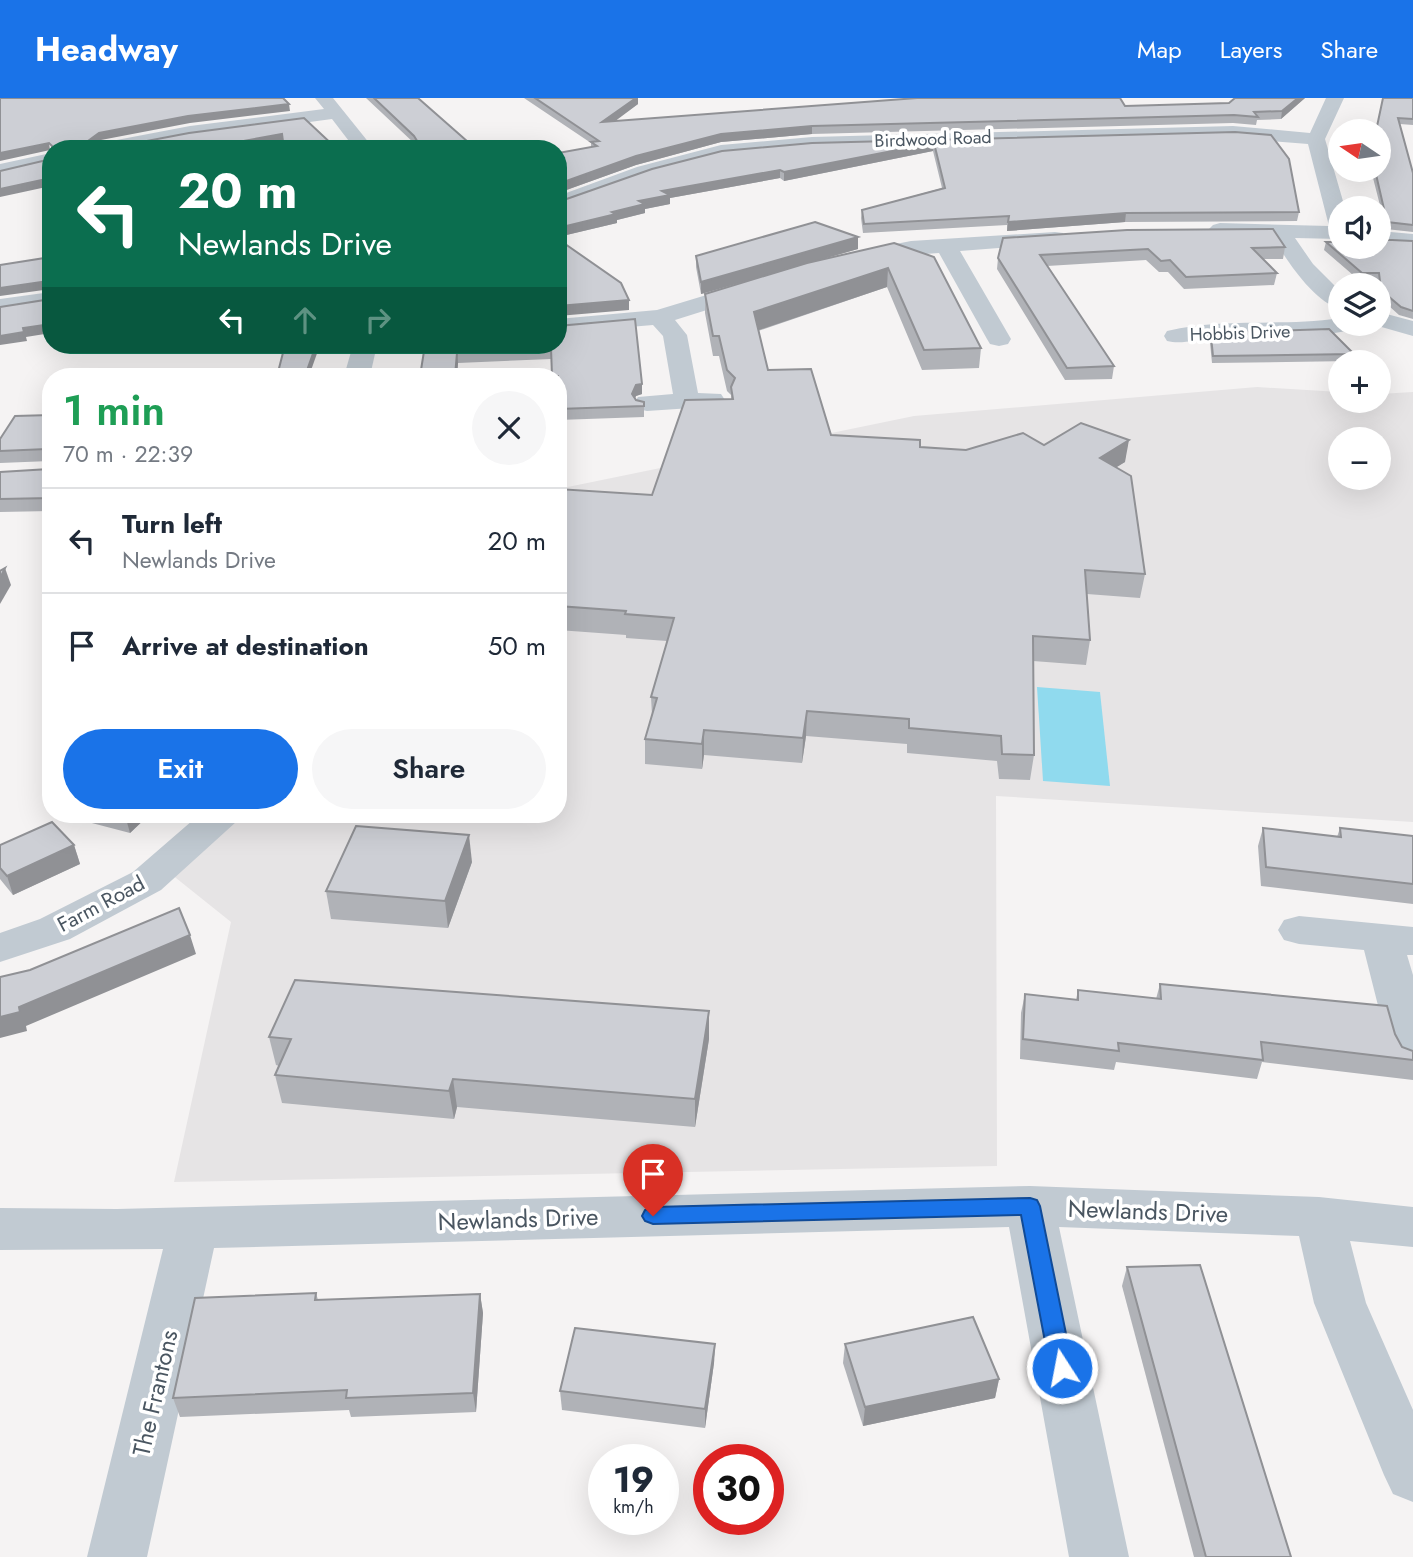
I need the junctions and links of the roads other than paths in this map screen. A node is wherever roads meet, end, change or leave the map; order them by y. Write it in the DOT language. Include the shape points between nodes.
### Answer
graph roads {
  1 [pos="324,98"];
  2 [pos="1335,98"];
  3 [pos="337,113"];
  4 [pos="1316,139"];
  5 [pos="148,140"];
  6 [pos="358,140"];
  7 [pos="42,161"];
  8 [pos="0,170"];
  9 [pos="1331,196"];
  10 [pos="567,200"];
  11 [pos="1204,229"];
  12 [pos="1279,229"];
  13 [pos="1328,231"];
  14 [pos="1081,236"];
  15 [pos="1391,238"];
  16 [pos="1413,240"];
  17 [pos="946,245"];
  18 [pos="834,265"];
  19 [pos="782,279"];
  20 [pos="1328,292"];
  21 [pos="42,300"];
  22 [pos="0,306"];
  23 [pos="659,317"];
  24 [pos="1391,323"];
  25 [pos="567,325"];
  26 [pos="1328,327"];
  27 [pos="1413,329"];
  28 [pos="1176,336"];
  29 [pos="999,340"];
  30 [pos="720,400"];
  31 [pos="687,401"];
  32 [pos="647,402"];
  33 [pos="213,823"];
  34 [pos="1299,930"];
  35 [pos="1397,939"];
  36 [pos="0,948"];
  37 [pos="1413,1053"];
  38 [pos="1030,1206"];
  39 [pos="1319,1217"];
  40 [pos="1413,1227"];
  41 [pos="193,1228"];
  42 [pos="0,1229"];
  43 [pos="1413,1475"];
  44 [pos="117,1557"];
  45 [pos="1099,1557"];
  1 -- 3 [label="street"];
  2 -- 4 [label="street"];
  3 -- 5 [label="street"];
  3 -- 6 [label="street"];
  4 -- 9 [label="street"];
  4 -- 10 [label="street, Birdwood Road" via="1233,132 799,144 721,151 643,171"];
  7 -- 8 [label="street"];
  11 -- 12 [label="street"];
  12 -- 13 [label="street"];
  12 -- 20 [label="street" via="1290,249"];
  14 -- 17 [label="street"];
  15 -- 16 [label="street"];
  17 -- 18 [label="street" via="874,254"];
  17 -- 29 [label="street"];
  19 -- 23 [label="street"];
  21 -- 22 [label="street"];
  23 -- 25 [label="street"];
  23 -- 31 [label="street" via="675,335"];
  24 -- 27 [label="street"];
  26 -- 28 [label="street, Hobbis Drive"];
  30 -- 31 [label="street"];
  31 -- 32 [label="street"];
  33 -- 36 [label="street, Farm Road" via="147,881 55,929"];
  34 -- 35 [label="street"];
  35 -- 37 [label="street"];
  38 -- 39 [label="street, Newlands Drive"];
  38 -- 41 [label="street, Newlands Drive"];
  38 -- 45 [label="street"];
  39 -- 40 [label="street, Newlands Drive"];
  39 -- 43 [label="street" via="1340,1303"];
  41 -- 42 [label="street, Newlands Drive"];
  41 -- 44 [label="street, The Frantons"];
}
